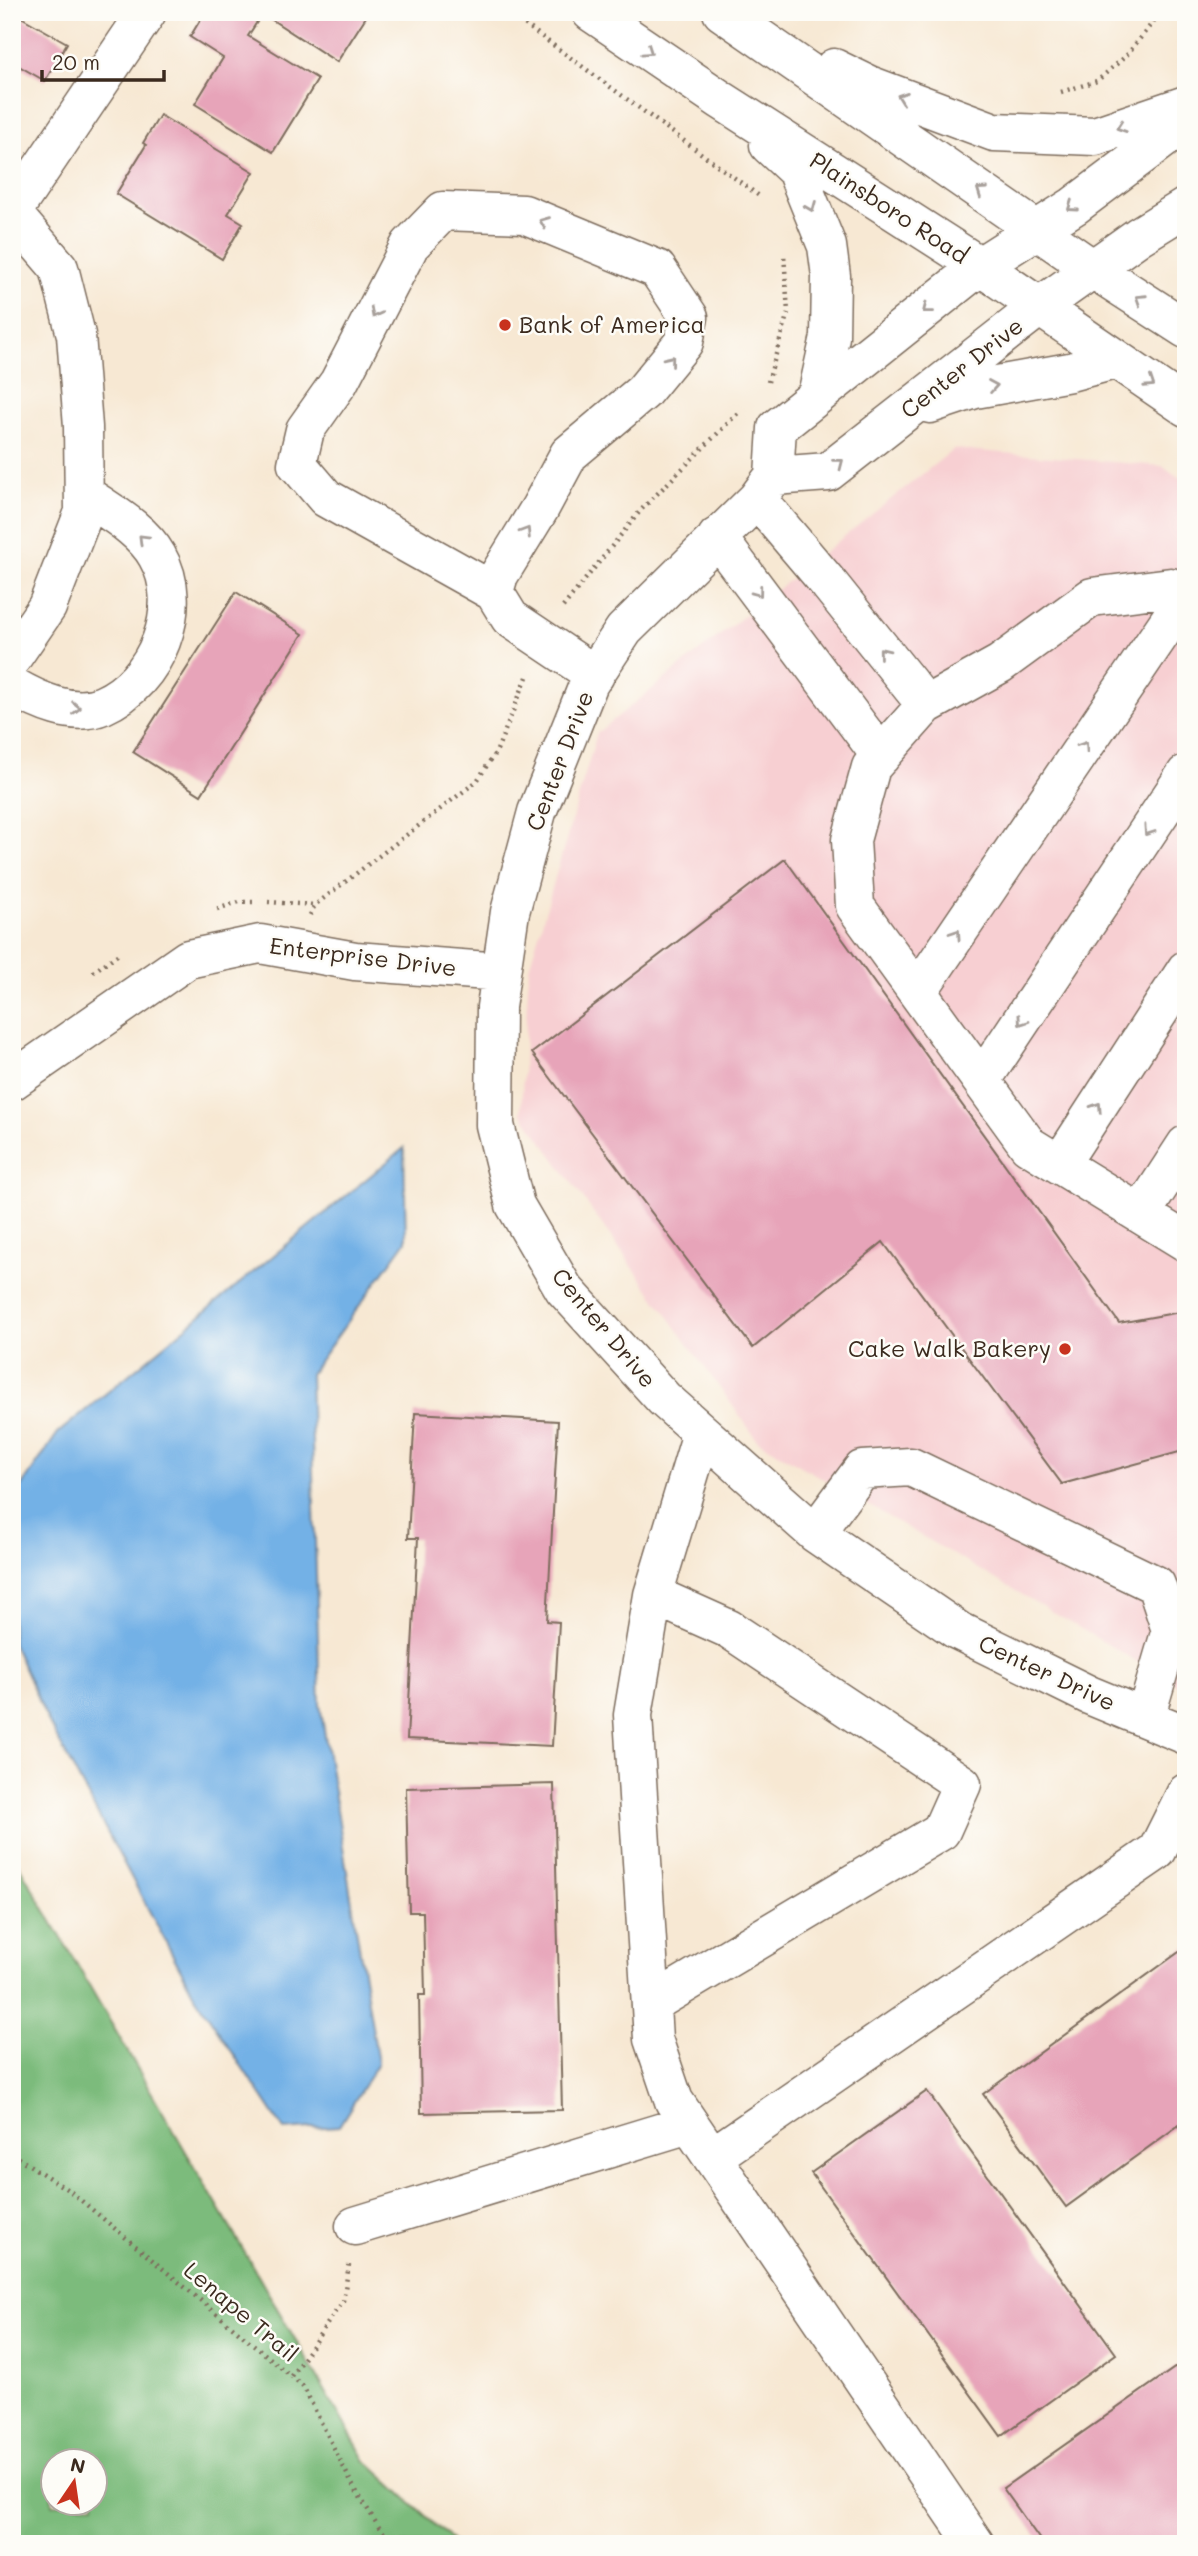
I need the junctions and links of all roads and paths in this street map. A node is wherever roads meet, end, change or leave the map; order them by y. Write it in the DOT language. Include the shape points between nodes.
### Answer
graph roads {
  1 [pos="147,12"];
  2 [pos="591,12"];
  3 [pos="1161,12"];
  4 [pos="725,15"];
  5 [pos="1052,95"];
  6 [pos="721,100"];
  7 [pos="1186,105"];
  8 [pos="1186,122"];
  9 [pos="1186,207"];
  10 [pos="12,212"];
  11 [pos="1038,230"];
  12 [pos="980,267"];
  13 [pos="1093,269"];
  14 [pos="1040,307"];
  15 [pos="1186,329"];
  16 [pos="1115,360"];
  17 [pos="817,395"];
  18 [pos="1186,407"];
  19 [pos="905,413"];
  20 [pos="765,488"];
  21 [pos="84,494"];
  22 [pos="717,537"];
  23 [pos="495,592"];
  24 [pos="1186,596"];
  25 [pos="12,658"];
  26 [pos="595,675"];
  27 [pos="12,686"];
  28 [pos="926,705"];
  29 [pos="881,756"];
  30 [pos="1186,774"];
  31 [pos="1186,970"];
  32 [pos="501,972"];
  33 [pos="918,991"];
  34 [pos="982,1080"];
  35 [pos="12,1081"];
  36 [pos="1186,1145"];
  37 [pos="1060,1164"];
  38 [pos="1141,1214"];
  39 [pos="1186,1242"];
  40 [pos="702,1433"];
  41 [pos="816,1533"];
  42 [pos="653,1595"];
  43 [pos="1145,1718"];
  44 [pos="1186,1735"];
  45 [pos="1186,1793"];
  46 [pos="652,2004"];
  47 [pos="689,2124"];
  48 [pos="12,2154"];
  49 [pos="712,2157"];
  50 [pos="355,2226"];
  51 [pos="291,2376"];
  52 [pos="395,2544"];
  53 [pos="975,2544"];
  1 -- 10 [label="street"];
  2 -- 6 [label="street, Plainsboro Road, one-way"];
  3 -- 5 [label="path" via="1126,56 1097,81"];
  7 -- 4 [label="street, one-way" via="1096,136 995,132 869,85"];
  11 -- 4 [label="street, one-way"];
  6 -- 12 [label="street, Plainsboro Road"];
  6 -- 17 [label="street, one-way" via="796,170 827,246 830,337"];
  8 -- 11 [label="street, one-way"];
  9 -- 13 [label="street, Center Drive"];
  10 -- 21 [label="street" via="59,268 76,335"];
  11 -- 12 [label="street"];
  11 -- 13 [label="street"];
  12 -- 14 [label="street, Plainsboro Road"];
  12 -- 17 [label="street, one-way"];
  13 -- 14 [label="street, Center Drive"];
  15 -- 13 [label="street, one-way"];
  14 -- 16 [label="street, Plainsboro Road"];
  14 -- 19 [label="street, Center Drive"];
  16 -- 18 [label="street, Plainsboro Road, one-way"];
  19 -- 16 [label="street, one-way" via="975,389"];
  17 -- 20 [label="street" via="777,428"];
  20 -- 19 [label="street, Center Drive, one-way" via="828,472"];
  20 -- 22 [label="street, Center Drive"];
  28 -- 20 [label="street, one-way" via="829,584"];
  21 -- 25 [label="street" via="84,512 47,607"];
  27 -- 21 [label="street, one-way" via="51,705 75,709 102,706 130,688 149,665 165,632 170,602 157,554"];
  22 -- 26 [label="street, Center Drive" via="624,630"];
  22 -- 29 [label="street, one-way"];
  23 -- 23 [label="street, one-way" via="499,575 569,454 643,392 684,342 689,317 657,269 524,214 443,211 410,245 339,382 305,430 296,464 326,498"];
  23 -- 26 [label="street" via="510,618"];
  24 -- 28 [label="street" via="1171,587 1092,597 1000,664"];
  33 -- 24 [label="street, one-way"];
  26 -- 32 [label="street, Center Drive" via="537,812 510,912"];
  28 -- 29 [label="street"];
  29 -- 33 [label="street" via="870,767 851,840 855,906"];
  30 -- 34 [label="street, one-way"];
  37 -- 31 [label="street, one-way"];
  32 -- 35 [label="street, Enterprise Drive" via="355,961 260,944 188,959"];
  32 -- 40 [label="street, Center Drive" via="496,1007 495,1125 515,1205 564,1289 664,1399"];
  33 -- 34 [label="street"];
  34 -- 37 [label="street" via="1028,1145"];
  36 -- 38 [label="street"];
  37 -- 38 [label="street"];
  38 -- 39 [label="street"];
  40 -- 41 [label="street, Center Drive"];
  40 -- 42 [label="street"];
  41 -- 43 [label="street, Center Drive" via="957,1630"];
  41 -- 43 [label="street" via="862,1470 911,1468 1156,1585 1171,1630"];
  42 -- 46 [label="street" via="633,1715"];
  42 -- 46 [label="street" via="729,1629 962,1784 941,1831"];
  43 -- 44 [label="street, Center Drive"];
  45 -- 49 [label="street" via="1157,1851"];
  46 -- 47 [label="street" via="653,2039 674,2101"];
  47 -- 49 [label="street"];
  47 -- 50 [label="street"];
  48 -- 51 [label="path, Lenape Trail" via="71,2192"];
  49 -- 53 [label="street"];
  50 -- 51 [label="path" via="343,2301"];
  51 -- 52 [label="path, Lenape Trail" via="303,2386 352,2484"];
}
